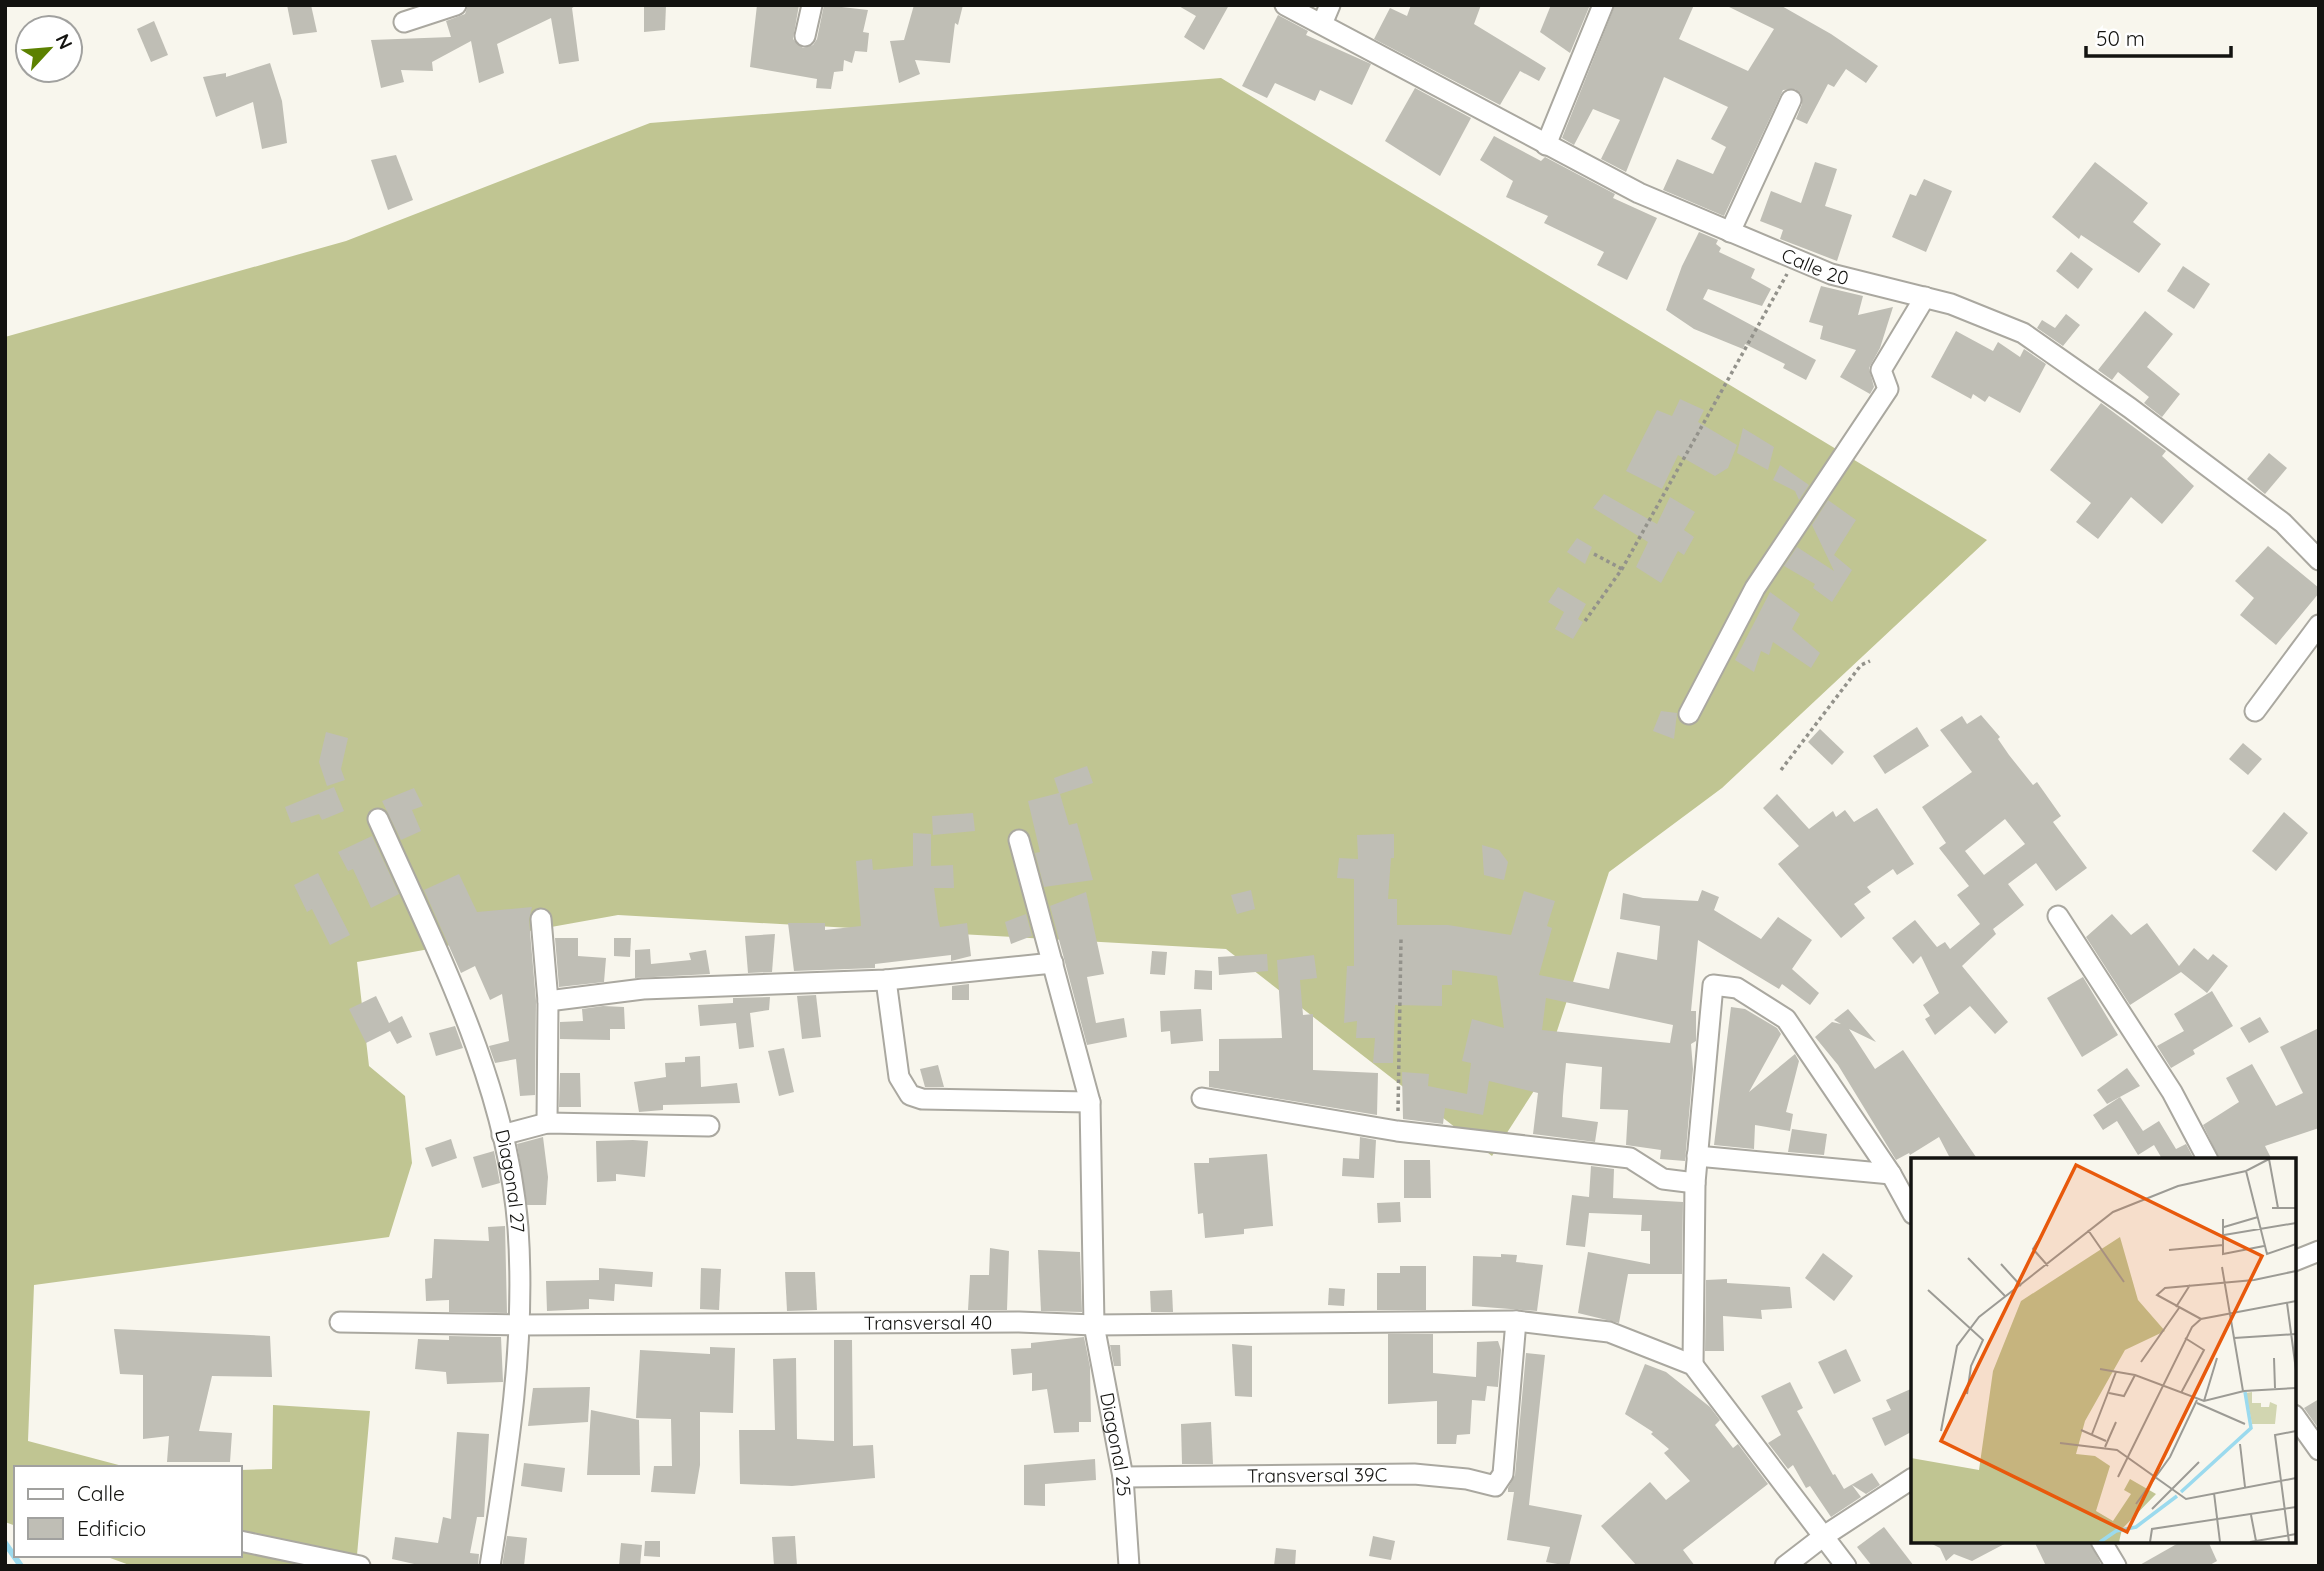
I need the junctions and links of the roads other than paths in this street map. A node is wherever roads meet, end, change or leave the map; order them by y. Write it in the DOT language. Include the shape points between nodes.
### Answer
graph roads {
  1 [pos="456,5"];
  2 [pos="812,5"];
  3 [pos="1285,5"];
  4 [pos="1330,5"];
  5 [pos="1603,5"];
  6 [pos="404,22"];
  7 [pos="1322,24"];
  8 [pos="805,36"];
  9 [pos="1791,100"];
  10 [pos="1546,145"];
  11 [pos="1730,232"];
  12 [pos="1925,297"];
  13 [pos="2319,560"];
  14 [pos="2319,625"];
  15 [pos="2255,711"];
  16 [pos="1689,715"];
  17 [pos="378,819"];
  18 [pos="1019,840"];
  19 [pos="2058,916"];
  20 [pos="541,919"];
  21 [pos="1053,963"];
  22 [pos="886,980"];
  23 [pos="548,1001"];
  24 [pos="1202,1098"];
  25 [pos="1090,1102"];
  26 [pos="547,1123"];
  27 [pos="709,1126"];
  28 [pos="502,1135"];
  29 [pos="1698,1156"];
  30 [pos="2207,1158"];
  31 [pos="1891,1174"];
  32 [pos="1695,1183"];
  33 [pos="1911,1210"];
  34 [pos="2319,1251"];
  35 [pos="2296,1260"];
  36 [pos="1516,1321"];
  37 [pos="340,1322"];
  38 [pos="519,1325"];
  39 [pos="1094,1325"];
  40 [pos="1693,1365"];
  41 [pos="2296,1418"];
  42 [pos="2319,1450"];
  43 [pos="1123,1476"];
  44 [pos="1911,1479"];
  45 [pos="1824,1536"];
  46 [pos="242,1541"];
  47 [pos="2102,1543"];
  48 [pos="360,1566"];
  49 [pos="490,1566"];
  50 [pos="1129,1566"];
  51 [pos="1785,1566"];
  52 [pos="1846,1566"];
  53 [pos="2116,1566"];
  1 -- 6 [label="street"];
  2 -- 8 [label="street"];
  3 -- 7 [label="street, Calle 20"];
  4 -- 7 [label="street"];
  5 -- 10 [label="street"];
  7 -- 10 [label="street, Calle 20"];
  9 -- 11 [label="street"];
  10 -- 11 [label="street, Calle 20" via="1639,193"];
  11 -- 12 [label="street, Calle 20" via="1831,274"];
  12 -- 13 [label="street, Calle 20" via="2023,333 2283,523"];
  12 -- 16 [label="street" via="1881,370 1888,388 1755,588"];
  14 -- 15 [label="street"];
  17 -- 28 [label="street, Diagonal 27" via="463,1010"];
  18 -- 21 [label="street, Diagonal 25"];
  19 -- 30 [label="street" via="2172,1093"];
  20 -- 23 [label="street"];
  21 -- 22 [label="street"];
  21 -- 25 [label="street, Diagonal 25"];
  22 -- 23 [label="street" via="643,989"];
  22 -- 25 [label="street" via="899,1077 910,1095 922,1099"];
  23 -- 26 [label="street"];
  24 -- 32 [label="street" via="1397,1131 1630,1158 1663,1179"];
  25 -- 39 [label="street, Diagonal 25"];
  26 -- 27 [label="street"];
  26 -- 28 [label="street"];
  28 -- 38 [label="street, Diagonal 27" via="518,1227"];
  29 -- 31 [label="street"];
  29 -- 31 [label="street" via="1713,985 1737,988 1786,1019"];
  29 -- 32 [label="street"];
  31 -- 33 [label="street"];
  32 -- 40 [label="street"];
  34 -- 35 [label="street"];
  36 -- 39 [label="street, Transversal 40"];
  36 -- 40 [label="street, Transversal 40" via="1609,1332"];
  36 -- 43 [label="street, Transversal 39C" via="1503,1474 1495,1486 1414,1474"];
  37 -- 38 [label="street, Transversal 40"];
  38 -- 39 [label="street, Transversal 40"];
  38 -- 49 [label="street, Diagonal 27" via="512,1432"];
  39 -- 43 [label="street, Diagonal 25"];
  40 -- 45 [label="street"];
  41 -- 42 [label="street"];
  43 -- 50 [label="street, Diagonal 25"];
  44 -- 45 [label="street"];
  45 -- 51 [label="street"];
  45 -- 52 [label="street"];
  46 -- 48 [label="street"];
  47 -- 53 [label="street"];
}
